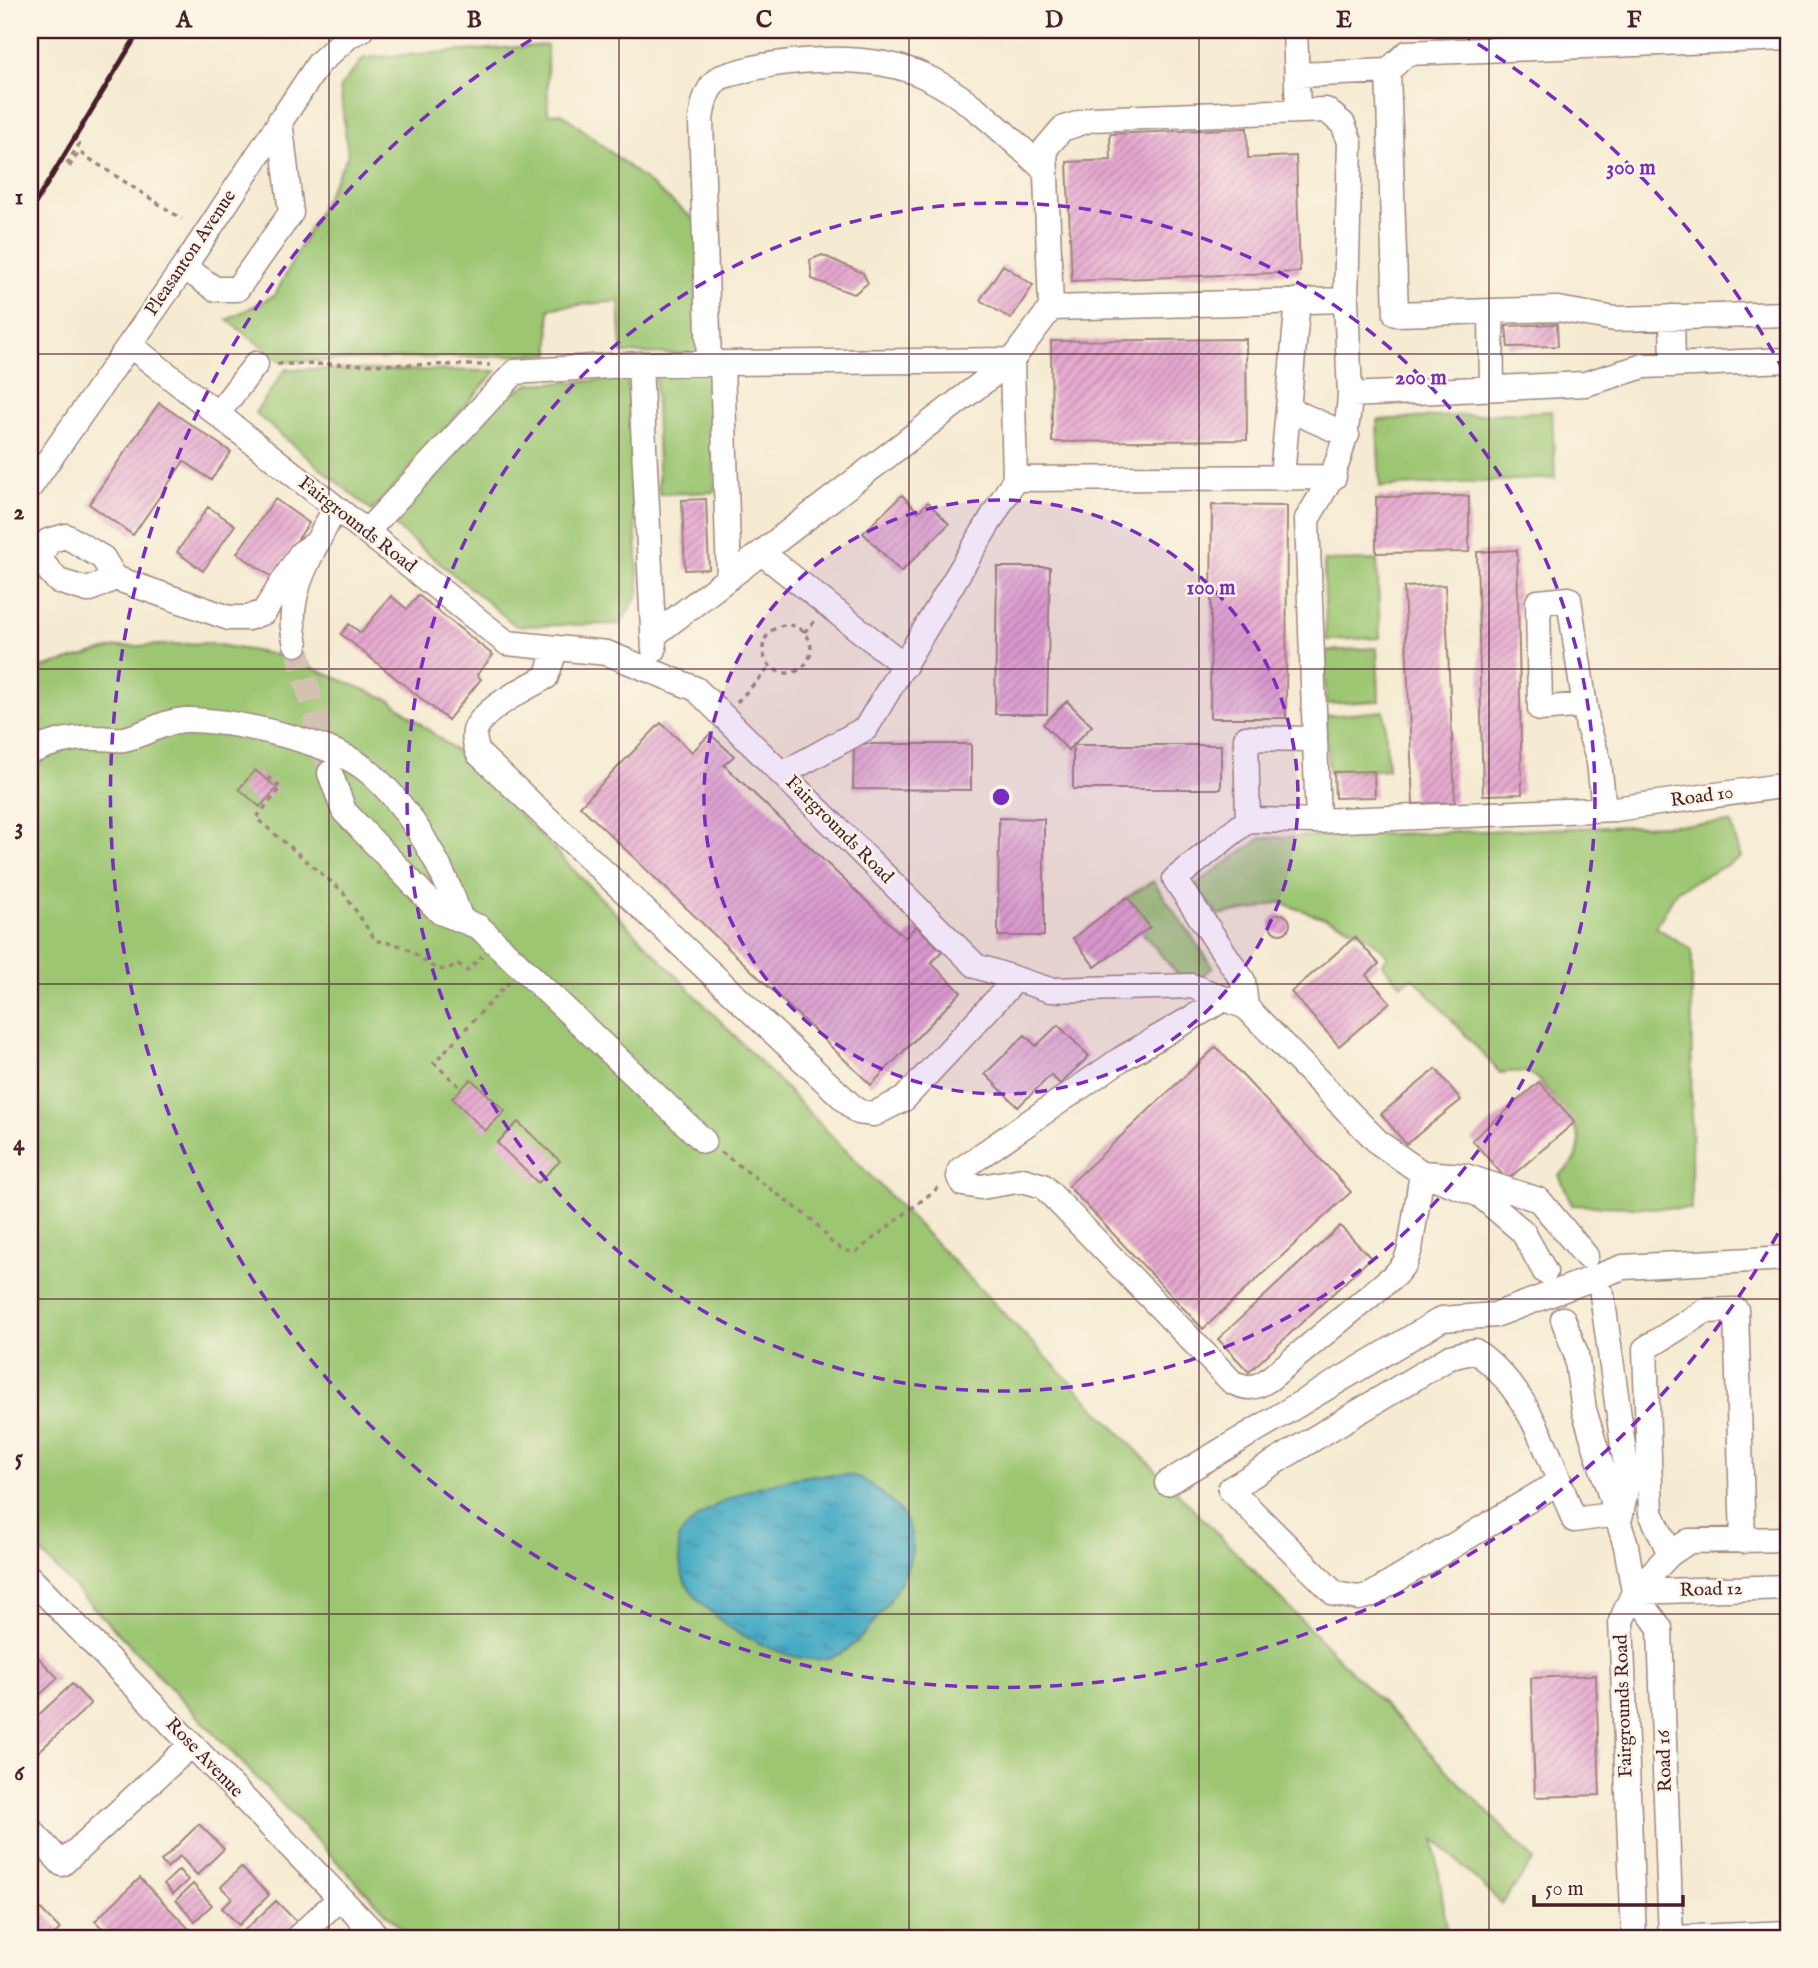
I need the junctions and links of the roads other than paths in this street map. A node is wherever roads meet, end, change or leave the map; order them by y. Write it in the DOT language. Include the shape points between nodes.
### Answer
graph roads {
  1 [pos="361,30"];
  2 [pos="1295,30"];
  3 [pos="1788,38"];
  4 [pos="1388,71"];
  5 [pos="1297,75"];
  6 [pos="1298,111"];
  7 [pos="280,120"];
  8 [pos="1045,170"];
  9 [pos="184,267"];
  10 [pos="1298,300"];
  11 [pos="1346,300"];
  12 [pos="1051,308"];
  13 [pos="1492,312"];
  14 [pos="1788,314"];
  15 [pos="1672,317"];
  16 [pos="130,345"];
  17 [pos="1012,360"];
  18 [pos="1786,360"];
  19 [pos="715,363"];
  20 [pos="256,364"];
  21 [pos="640,364"];
  22 [pos="1673,365"];
  23 [pos="1492,387"];
  24 [pos="1350,395"];
  25 [pos="1288,409"];
  26 [pos="218,413"];
  27 [pos="1347,435"];
  28 [pos="1282,477"];
  29 [pos="1334,477"];
  30 [pos="1015,479"];
  31 [pos="30,487"];
  32 [pos="335,508"];
  33 [pos="367,531"];
  34 [pos="318,542"];
  35 [pos="762,553"];
  36 [pos="115,578"];
  37 [pos="729,578"];
  38 [pos="653,636"];
  39 [pos="296,644"];
  40 [pos="556,648"];
  41 [pos="905,666"];
  42 [pos="655,671"];
  43 [pos="1584,705"];
  44 [pos="1315,739"];
  45 [pos="30,752"];
  46 [pos="330,773"];
  47 [pos="782,774"];
  48 [pos="1788,785"];
  49 [pos="1609,809"];
  50 [pos="1248,820"];
  51 [pos="1318,821"];
  52 [pos="461,920"];
  53 [pos="1016,979"];
  54 [pos="1235,1003"];
  55 [pos="705,1141"];
  56 [pos="1422,1173"];
  57 [pos="1586,1256"];
  58 [pos="1788,1258"];
  59 [pos="1545,1272"];
  60 [pos="1602,1295"];
  61 [pos="1563,1319"];
  62 [pos="1559,1482"];
  63 [pos="1167,1483"];
  64 [pos="1618,1518"];
  65 [pos="1788,1539"];
  66 [pos="1743,1541"];
  67 [pos="1670,1554"];
  68 [pos="33,1586"];
  69 [pos="1788,1587"];
  70 [pos="1634,1592"];
  71 [pos="191,1745"];
  72 [pos="30,1829"];
  73 [pos="340,1898"];
  74 [pos="1788,1933"];
  75 [pos="367,1934"];
  76 [pos="297,1938"];
  77 [pos="1634,1938"];
  78 [pos="1672,1938"];
  1 -- 7 [label="street, Pleasanton Avenue" via="319,62"];
  2 -- 5 [label="street"];
  3 -- 4 [label="street" via="1407,53"];
  4 -- 5 [label="street"];
  4 -- 13 [label="street" via="1396,314"];
  5 -- 6 [label="street"];
  6 -- 8 [label="street" via="1092,119 1062,129 1045,149"];
  6 -- 11 [label="street" via="1326,110 1343,124 1350,142"];
  7 -- 9 [label="street, Pleasanton Avenue"];
  7 -- 9 [label="street" via="291,213 237,289 215,289"];
  8 -- 12 [label="street"];
  8 -- 19 [label="street" via="989,119 923,75 879,64 826,60 760,66 717,79 705,98 701,120"];
  9 -- 16 [label="street, Pleasanton Avenue"];
  10 -- 11 [label="street"];
  10 -- 12 [label="street"];
  10 -- 25 [label="street"];
  11 -- 24 [label="street"];
  12 -- 17 [label="street"];
  13 -- 15 [label="street" via="1558,309 1615,319"];
  13 -- 23 [label="street"];
  14 -- 15 [label="street"];
  15 -- 22 [label="street"];
  16 -- 26 [label="street, Fairgrounds Road"];
  16 -- 31 [label="street, Pleasanton Avenue"];
  17 -- 19 [label="street"];
  17 -- 30 [label="street"];
  17 -- 35 [label="street"];
  18 -- 22 [label="street"];
  19 -- 21 [label="street"];
  19 -- 37 [label="street"];
  20 -- 26 [label="street"];
  21 -- 33 [label="street" via="515,372"];
  21 -- 38 [label="street"];
  22 -- 23 [label="street" via="1644,366 1585,384"];
  23 -- 24 [label="street"];
  24 -- 27 [label="street"];
  25 -- 27 [label="street"];
  25 -- 28 [label="street"];
  26 -- 32 [label="street, Fairgrounds Road"];
  27 -- 29 [label="street"];
  28 -- 29 [label="street"];
  28 -- 30 [label="street"];
  29 -- 44 [label="street" via="1307,519"];
  30 -- 41 [label="street"];
  32 -- 33 [label="street, Fairgrounds Road"];
  32 -- 34 [label="street"];
  33 -- 40 [label="street, Fairgrounds Road" via="507,643"];
  34 -- 36 [label="street" via="301,553 264,612 248,618 229,618"];
  34 -- 39 [label="street" via="291,608"];
  35 -- 37 [label="street"];
  35 -- 41 [label="street"];
  37 -- 38 [label="street"];
  38 -- 42 [label="street"];
  40 -- 42 [label="street, Fairgrounds Road" via="607,653"];
  40 -- 53 [label="street" via="546,677 511,695 476,727 478,753 858,1112 874,1114 904,1098"];
  41 -- 47 [label="street" via="866,728"];
  42 -- 47 [label="street, Fairgrounds Road" via="696,689"];
  43 -- 49 [label="street"];
  44 -- 50 [label="street" via="1246,738"];
  44 -- 51 [label="street"];
  45 -- 52 [label="street" via="72,740 131,737 184,720 263,731 323,748 367,770 389,794 450,885"];
  46 -- 52 [label="street" via="344,811 440,912"];
  47 -- 53 [label="street, Fairgrounds Road" via="976,966"];
  48 -- 49 [label="street, Road 10"];
  49 -- 51 [label="street, Road 10"];
  50 -- 51 [label="street, Road 10"];
  50 -- 54 [label="street" via="1175,879 1243,981"];
  52 -- 55 [label="street" via="479,927"];
  53 -- 54 [label="street, Fairgrounds Road" via="1050,990 1192,986"];
  54 -- 56 [label="street, Fairgrounds Road" via="1379,1143"];
  54 -- 56 [label="street" via="1121,1059 960,1170 962,1184 970,1188 1023,1181 1043,1186 1232,1382 1245,1388 1268,1380 1396,1274 1410,1249"];
  56 -- 57 [label="street" via="1465,1176 1539,1200"];
  56 -- 59 [label="street, Fairgrounds Road" via="1480,1195 1523,1232"];
  58 -- 63 [label="street" via="1623,1268 1495,1315 1442,1319"];
  60 -- 64 [label="street" via="1628,1482"];
  61 -- 64 [label="street" via="1576,1354 1584,1410"];
  62 -- 62 [label="street" via="1542,1435 1512,1386 1499,1368 1475,1351 1450,1357 1230,1489 1335,1594 1359,1598"];
  62 -- 64 [label="street" via="1574,1520"];
  64 -- 70 [label="street"];
  65 -- 66 [label="street"];
  66 -- 67 [label="street" via="1689,1541"];
  66 -- 67 [label="street" via="1736,1310 1705,1311 1645,1349 1651,1513"];
  67 -- 70 [label="street"];
  68 -- 71 [label="street, Rose Avenue"];
  69 -- 70 [label="street, Road 12"];
  70 -- 77 [label="street, Fairgrounds Road" via="1621,1621"];
  70 -- 78 [label="street, Road 16" via="1660,1628"];
  71 -- 72 [label="street" via="62,1864"];
  71 -- 73 [label="street, Rose Avenue"];
  73 -- 75 [label="street, Rose Avenue"];
  73 -- 76 [label="street"];
  74 -- 78 [label="street"];
}
